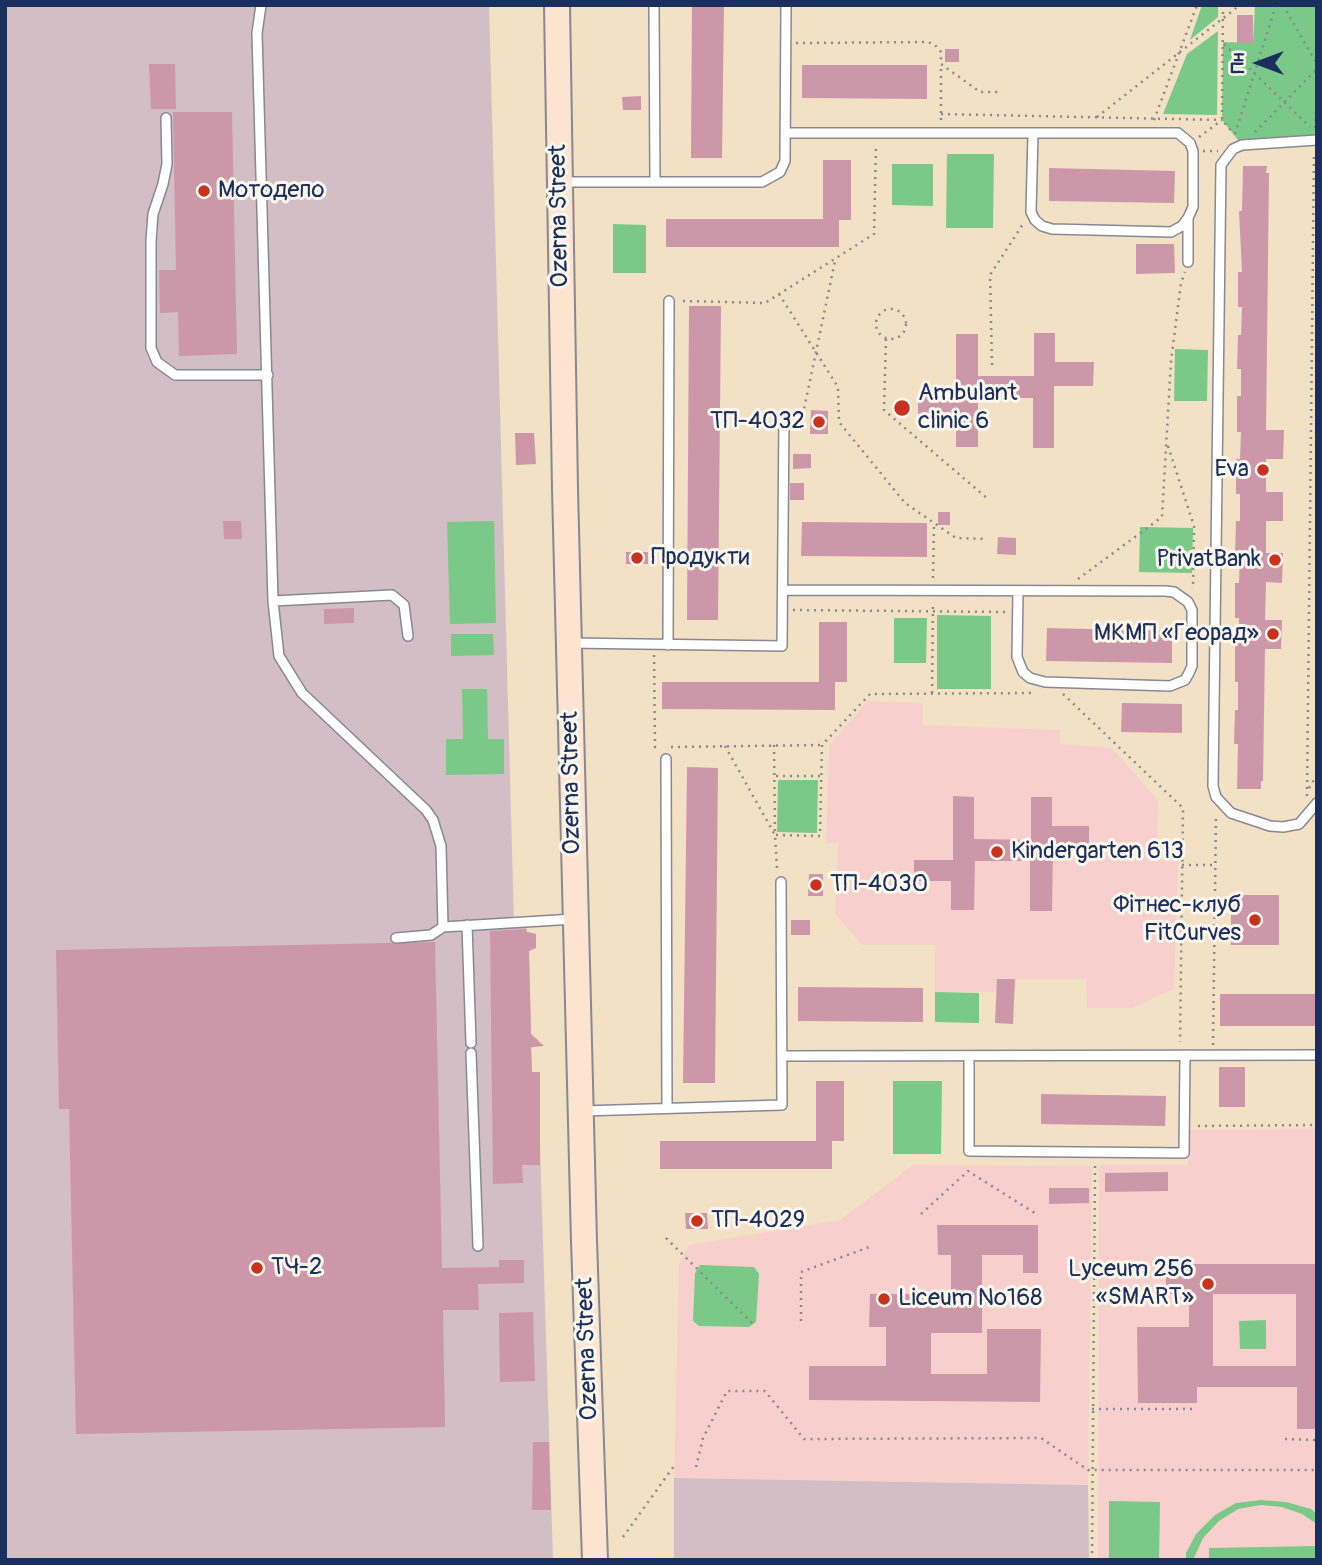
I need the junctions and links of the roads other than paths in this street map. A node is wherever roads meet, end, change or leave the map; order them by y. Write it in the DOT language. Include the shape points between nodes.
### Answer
graph roads {
  1 [pos="261,5"];
  2 [pos="556,5"];
  3 [pos="653,5"];
  4 [pos="786,5"];
  5 [pos="166,118"];
  6 [pos="786,133"];
  7 [pos="1033,134"];
  8 [pos="1316,140"];
  9 [pos="559,182"];
  10 [pos="655,182"];
  11 [pos="1188,218"];
  12 [pos="1188,262"];
  13 [pos="669,301"];
  14 [pos="268,375"];
  15 [pos="785,417"];
  16 [pos="783,590"];
  17 [pos="1018,591"];
  18 [pos="273,601"];
  19 [pos="408,636"];
  20 [pos="569,643"];
  21 [pos="668,645"];
  22 [pos="666,759"];
  23 [pos="1317,803"];
  24 [pos="781,882"];
  25 [pos="576,919"];
  26 [pos="467,925"];
  27 [pos="443,927"];
  28 [pos="396,938"];
  29 [pos="1182,1055"];
  30 [pos="1317,1055"];
  31 [pos="782,1056"];
  32 [pos="969,1056"];
  33 [pos="667,1108"];
  34 [pos="580,1111"];
  35 [pos="478,1246"];
  36 [pos="595,1560"];
  1 -- 14 [label="lane" via="257,33"];
  2 -- 9 [label="street, Ozerna Street"];
  3 -- 10 [label="lane"];
  4 -- 6 [label="lane"];
  5 -- 14 [label="lane" via="167,164 153,214 151,241 150,348 157,362 175,375"];
  6 -- 7 [label="lane"];
  6 -- 10 [label="lane" via="786,161 780,172 762,182"];
  7 -- 11 [label="lane" via="1178,134 1192,147 1193,207"];
  7 -- 11 [label="lane" via="1031,212 1042,226 1171,232"];
  8 -- 23 [label="lane" via="1242,145 1231,151 1219,175 1213,786 1216,797 1231,813 1270,826 1299,824"];
  9 -- 10 [label="lane"];
  9 -- 20 [label="street, Ozerna Street"];
  11 -- 12 [label="lane"];
  13 -- 21 [label="lane"];
  14 -- 18 [label="lane"];
  15 -- 16 [label="lane"];
  16 -- 17 [label="lane"];
  16 -- 21 [label="lane" via="782,646"];
  17 -- 17 [label="lane" via="1174,592 1192,610 1192,666 1185,680 1170,686 1030,678 1017,657"];
  18 -- 19 [label="lane" via="392,595 404,605"];
  18 -- 27 [label="lane" via="279,656 302,693 433,820 441,846"];
  20 -- 21 [label="lane"];
  20 -- 25 [label="street, Ozerna Street"];
  22 -- 33 [label="lane"];
  24 -- 31 [label="lane"];
  25 -- 26 [label="lane"];
  25 -- 34 [label="street, Ozerna Street"];
  26 -- 27 [label="lane"];
  26 -- 35 [label="lane"];
  27 -- 28 [label="lane" via="431,935"];
  29 -- 30 [label="lane"];
  29 -- 32 [label="lane"];
  29 -- 32 [label="lane" via="1184,1153 968,1151"];
  31 -- 32 [label="lane"];
  31 -- 33 [label="lane" via="782,1105"];
  33 -- 34 [label="lane"];
  34 -- 36 [label="street, Ozerna Street"];
}
